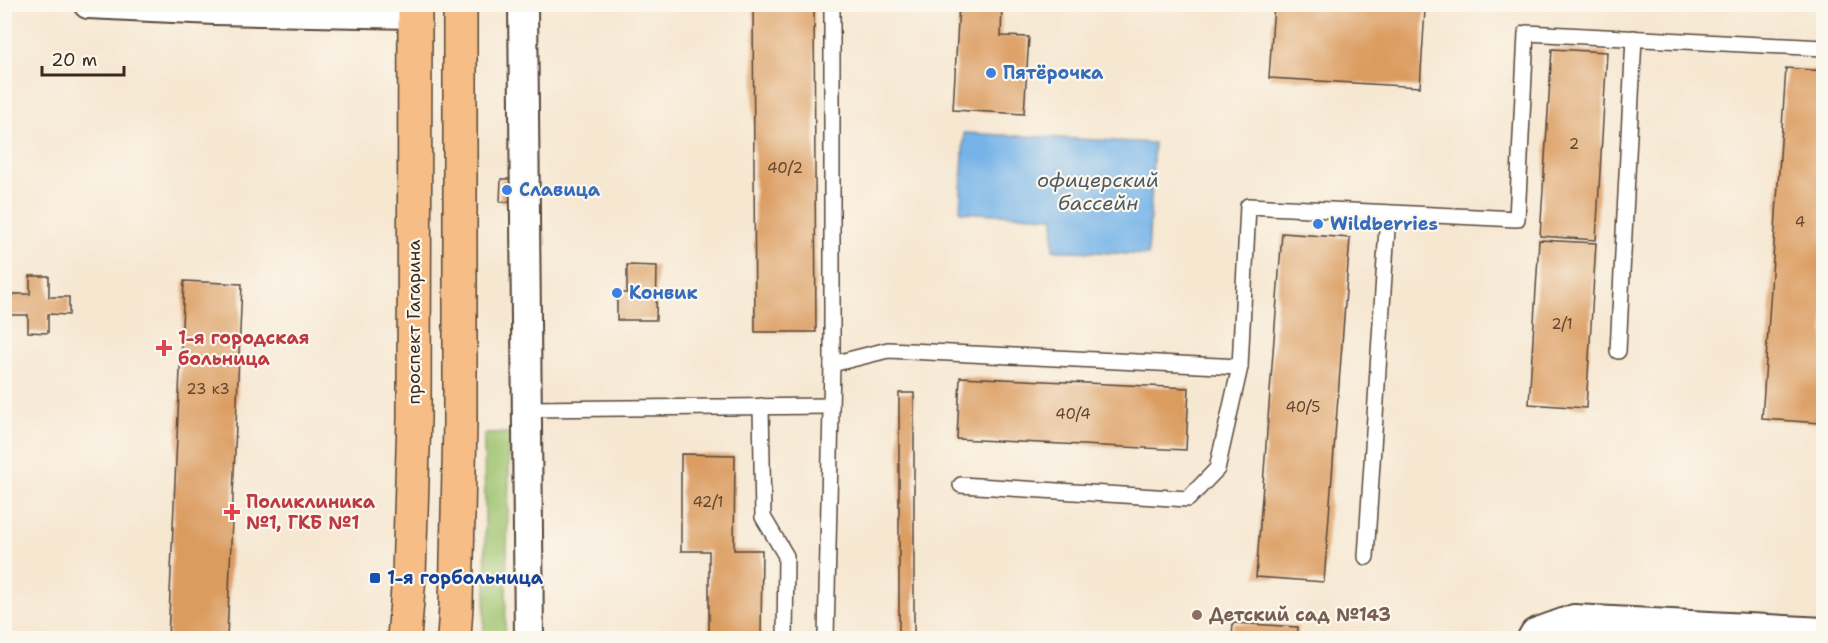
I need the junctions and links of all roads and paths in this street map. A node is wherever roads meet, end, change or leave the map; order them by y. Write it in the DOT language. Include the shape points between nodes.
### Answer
graph roads {
  1 [pos="88,4"];
  2 [pos="460,4"];
  3 [pos="523,4"];
  4 [pos="832,4"];
  5 [pos="415,9"];
  6 [pos="1634,38"];
  7 [pos="1824,48"];
  8 [pos="1388,213"];
  9 [pos="1618,351"];
  10 [pos="832,364"];
  11 [pos="1240,367"];
  12 [pos="761,406"];
  13 [pos="831,406"];
  14 [pos="527,409"];
  15 [pos="961,485"];
  16 [pos="1366,557"];
  17 [pos="1824,632"];
  18 [pos="1534,636"];
  19 [pos="404,639"];
  20 [pos="453,639"];
  21 [pos="529,639"];
  22 [pos="785,639"];
  23 [pos="826,639"];
  1 -- 5 [label="street" via="215,10"];
  2 -- 20 [label="main road" via="460,423"];
  3 -- 14 [label="street"];
  4 -- 10 [label="lane"];
  5 -- 19 [label="main road, проспект Гагарина" via="414,418 410,576"];
  6 -- 7 [label="lane"];
  6 -- 8 [label="lane" via="1526,33 1517,219"];
  6 -- 9 [label="lane"];
  8 -- 11 [label="lane" via="1248,206"];
  8 -- 16 [label="lane"];
  10 -- 11 [label="lane" via="888,350"];
  10 -- 13 [label="lane"];
  11 -- 15 [label="lane" via="1217,469 1188,500"];
  12 -- 13 [label="lane"];
  12 -- 14 [label="lane"];
  12 -- 22 [label="lane" via="763,516 786,556"];
  13 -- 23 [label="lane"];
  14 -- 21 [label="street"];
  17 -- 18 [label="street" via="1574,620"];
}
